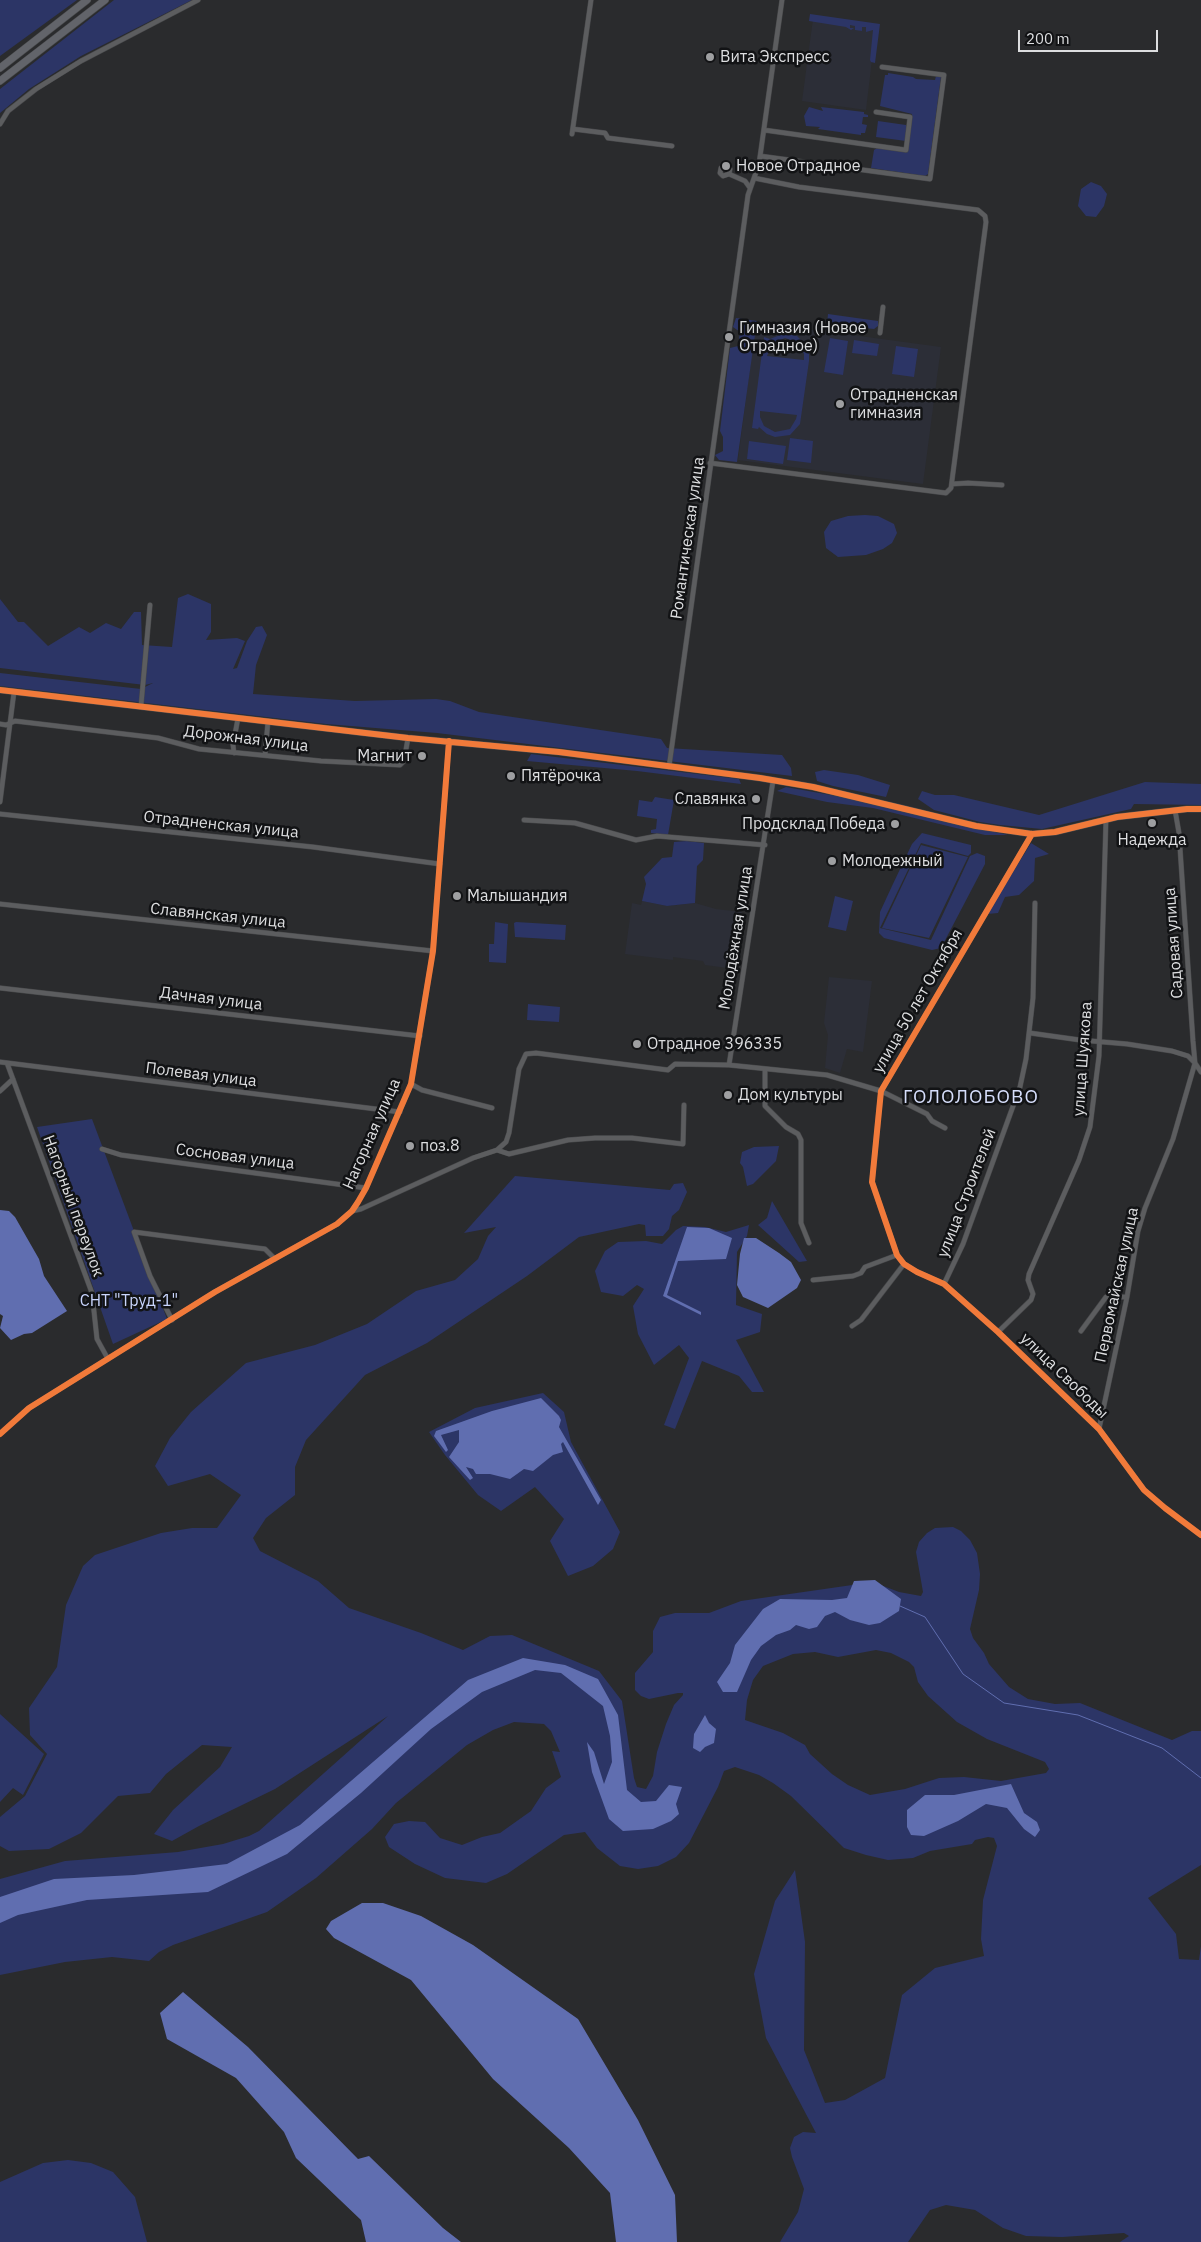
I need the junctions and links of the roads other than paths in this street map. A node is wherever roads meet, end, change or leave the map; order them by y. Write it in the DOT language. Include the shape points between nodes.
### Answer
graph roads {
  1 [pos="87,0"];
  2 [pos="105,0"];
  3 [pos="198,0"];
  4 [pos="591,0"];
  5 [pos="782,0"];
  6 [pos="882,67"];
  7 [pos="0,68"];
  8 [pos="0,81"];
  9 [pos="8,111"];
  10 [pos="876,112"];
  11 [pos="0,118"];
  12 [pos="0,124"];
  13 [pos="764,130"];
  14 [pos="672,146"];
  15 [pos="760,156"];
  16 [pos="729,174"];
  17 [pos="755,176"];
  18 [pos="750,188"];
  19 [pos="883,307"];
  20 [pos="880,333"];
  21 [pos="710,463"];
  22 [pos="952,484"];
  23 [pos="1002,485"];
  24 [pos="150,605"];
  25 [pos="0,690"];
  26 [pos="14,692"];
  27 [pos="141,706"];
  28 [pos="238,718"];
  29 [pos="268,721"];
  30 [pos="0,724"];
  31 [pos="11,724"];
  32 [pos="408,738"];
  33 [pos="449,741"];
  34 [pos="234,753"];
  35 [pos="265,755"];
  36 [pos="670,767"];
  37 [pos="773,781"];
  38 [pos="0,802"];
  39 [pos="1176,810"];
  40 [pos="1201,810"];
  41 [pos="0,814"];
  42 [pos="524,820"];
  43 [pos="1106,820"];
  44 [pos="1032,834"];
  45 [pos="764,845"];
  46 [pos="440,864"];
  47 [pos="1035,903"];
  48 [pos="0,904"];
  49 [pos="433,951"];
  50 [pos="0,988"];
  51 [pos="1030,1033"];
  52 [pos="420,1036"];
  53 [pos="1099,1041"];
  54 [pos="0,1062"];
  55 [pos="8,1063"];
  56 [pos="1195,1063"];
  57 [pos="729,1065"];
  58 [pos="765,1069"];
  59 [pos="1201,1072"];
  60 [pos="13,1079"];
  61 [pos="411,1084"];
  62 [pos="0,1091"];
  63 [pos="881,1092"];
  64 [pos="684,1105"];
  65 [pos="492,1108"];
  66 [pos="400,1112"];
  67 [pos="945,1128"];
  68 [pos="102,1149"];
  69 [pos="498,1150"];
  70 [pos="366,1188"];
  71 [pos="352,1211"];
  72 [pos="809,1243"];
  73 [pos="897,1255"];
  74 [pos="275,1259"];
  75 [pos="904,1264"];
  76 [pos="813,1280"];
  77 [pos="944,1284"];
  78 [pos="1127,1297"];
  79 [pos="172,1320"];
  80 [pos="852,1326"];
  81 [pos="1081,1331"];
  82 [pos="998,1332"];
  83 [pos="108,1359"];
  84 [pos="1099,1429"];
  85 [pos="0,1434"];
  86 [pos="1201,1534"];
  1 -- 7 [label="highway"];
  2 -- 8 [label="highway"];
  3 -- 9 [label="street" via="81,61"];
  4 -- 14 [label="street" via="573,131 605,133 608,138"];
  5 -- 13 [label="street"];
  6 -- 15 [label="street" via="944,75 930,179"];
  9 -- 11 [label="street"];
  9 -- 12 [label="street"];
  10 -- 13 [label="street" via="910,117 906,150"];
  13 -- 15 [label="street"];
  15 -- 17 [label="street"];
  16 -- 18 [label="street"];
  17 -- 18 [label="street, Романтическая улица"];
  17 -- 22 [label="street" via="799,187 978,210 985,216"];
  18 -- 21 [label="street, Романтическая улица"];
  19 -- 20 [label="street"];
  21 -- 22 [label="street" via="946,493"];
  21 -- 36 [label="street, Романтическая улица"];
  22 -- 23 [label="street"];
  24 -- 27 [label="street"];
  25 -- 26 [label="street"];
  26 -- 27 [label="street"];
  26 -- 31 [label="street"];
  27 -- 28 [label="street"];
  28 -- 29 [label="street"];
  28 -- 34 [label="street"];
  29 -- 32 [label="street"];
  29 -- 35 [label="street"];
  30 -- 31 [label="street, Дорожная улица"];
  31 -- 34 [label="street, Дорожная улица" via="15,721 158,738 200,749"];
  31 -- 38 [label="street"];
  32 -- 33 [label="street"];
  32 -- 35 [label="street, Дорожная улица" via="404,762 400,765"];
  33 -- 36 [label="street"];
  33 -- 46 [label="street, Нагорная улица"];
  34 -- 35 [label="street, Дорожная улица"];
  36 -- 37 [label="street"];
  37 -- 44 [label="street" via="813,787 976,826"];
  37 -- 45 [label="street, Молодёжная улица"];
  39 -- 40 [label="street"];
  39 -- 43 [label="street"];
  39 -- 56 [label="street, Садовая улица"];
  41 -- 46 [label="street, Отрадненская улица" via="313,847"];
  42 -- 45 [label="street, Молодёжная улица" via="575,823 636,840 656,836"];
  43 -- 44 [label="street"];
  43 -- 53 [label="street, улица Шуякова"];
  44 -- 63 [label="street, улица 50 лет Октября"];
  45 -- 57 [label="street, Молодёжная улица"];
  46 -- 49 [label="street, Нагорная улица"];
  47 -- 51 [label="street, улица Строителей" via="1034,998"];
  48 -- 49 [label="street, Славянская улица"];
  49 -- 52 [label="street, Нагорная улица"];
  50 -- 52 [label="street, Дачная улица"];
  51 -- 53 [label="street"];
  51 -- 77 [label="street, улица Строителей" via="1017,1096 963,1244"];
  52 -- 61 [label="street, Нагорная улица"];
  53 -- 56 [label="street" via="1172,1051 1188,1056"];
  53 -- 82 [label="street, улица Шуякова" via="1098,1076 1090,1127 1029,1274 1031,1300"];
  54 -- 55 [label="street, Полевая улица"];
  55 -- 60 [label="street, Нагорный переулок"];
  55 -- 66 [label="street, Полевая улица"];
  56 -- 59 [label="street, Садовая улица"];
  56 -- 78 [label="street, Первомайская улица" via="1173,1139 1138,1231"];
  57 -- 58 [label="street, улица 50 лет Октября"];
  57 -- 69 [label="street, улица 50 лет Октября" via="676,1064 668,1070 526,1054 519,1069 510,1133"];
  58 -- 63 [label="street, улица 50 лет Октября" via="826,1075"];
  58 -- 72 [label="street" via="765,1106 801,1140 801,1223"];
  60 -- 62 [label="street"];
  60 -- 83 [label="street, Нагорный переулок" via="92,1293 97,1339"];
  61 -- 65 [label="street" via="422,1090"];
  61 -- 66 [label="street, Нагорная улица"];
  63 -- 67 [label="street, улица 50 лет Октября" via="927,1114 932,1122"];
  63 -- 73 [label="street, улица 50 лет Октября" via="872,1182"];
  64 -- 69 [label="street" via="683,1144 601,1138 568,1140 509,1154"];
  66 -- 70 [label="street, Нагорная улица"];
  68 -- 70 [label="street, Сосновая улица" via="121,1155"];
  69 -- 71 [label="street"];
  70 -- 71 [label="street, Нагорная улица"];
  71 -- 74 [label="street, Нагорная улица" via="337,1224"];
  73 -- 75 [label="street, улица 50 лет Октября"];
  73 -- 76 [label="street" via="865,1267 862,1273 853,1276"];
  74 -- 79 [label="street, Нагорная улица"];
  74 -- 79 [label="street" via="265,1249 134,1232 150,1276"];
  75 -- 77 [label="street, улица 50 лет Октября"];
  75 -- 80 [label="street" via="861,1320"];
  77 -- 82 [label="street, улица Свободы"];
  78 -- 81 [label="street" via="1106,1297"];
  78 -- 84 [label="street, Первомайская улица"];
  79 -- 83 [label="street, Нагорная улица"];
  82 -- 84 [label="street, улица Свободы"];
  83 -- 85 [label="street, Нагорная улица" via="29,1408"];
  84 -- 86 [label="street, улица Свободы" via="1144,1490"];
}
